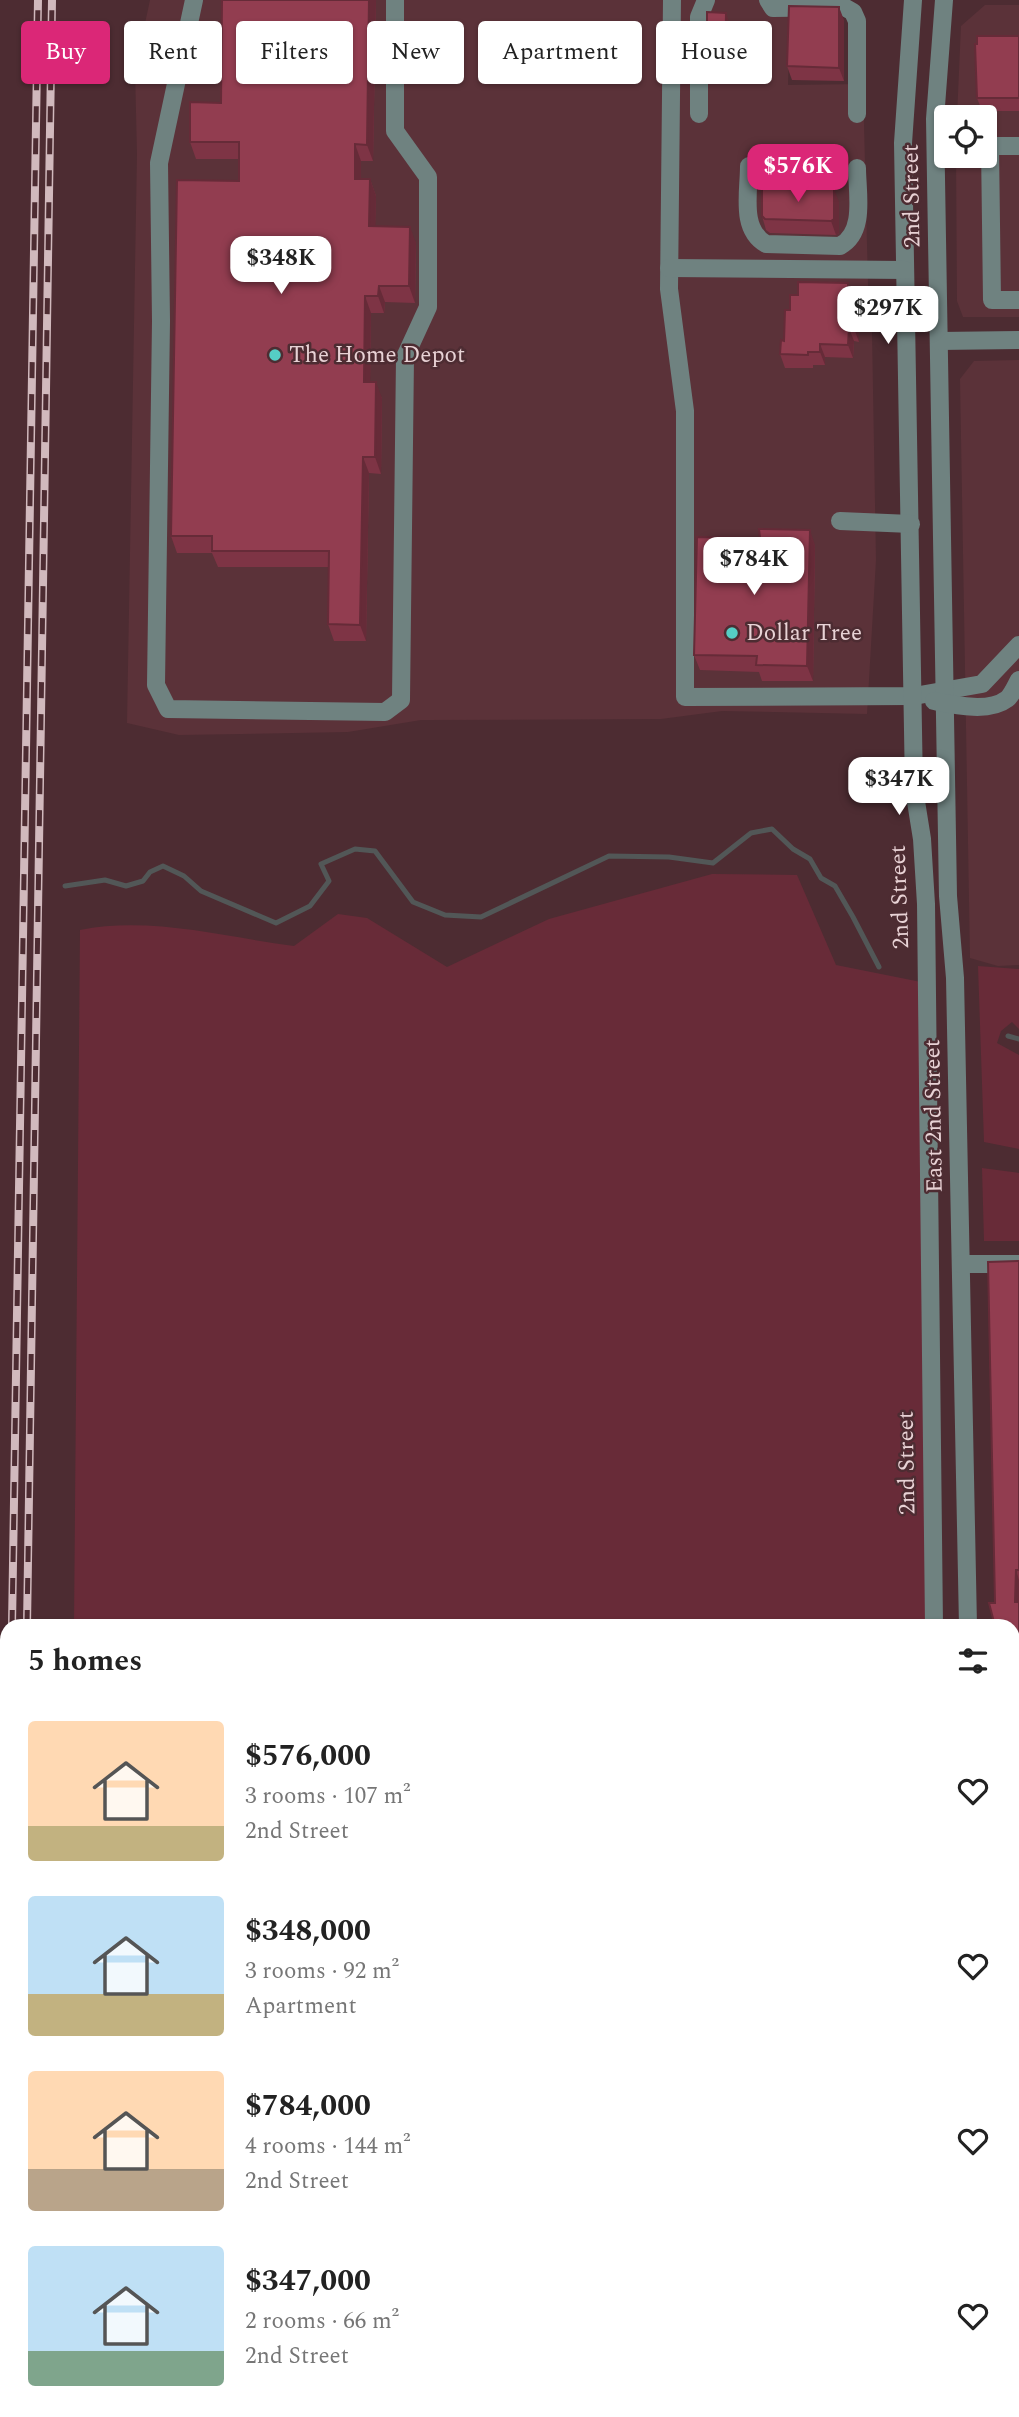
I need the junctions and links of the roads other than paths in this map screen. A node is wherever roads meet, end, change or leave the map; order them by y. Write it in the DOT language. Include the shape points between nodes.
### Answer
graph roads {
  1 [pos="194,0"];
  2 [pos="395,0"];
  3 [pos="673,0"];
  4 [pos="706,0"];
  5 [pos="768,0"];
  6 [pos="913,0"];
  7 [pos="944,0"];
  8 [pos="699,114"];
  9 [pos="857,114"];
  10 [pos="1019,146"];
  11 [pos="750,166"];
  12 [pos="857,167"];
  13 [pos="669,268"];
  14 [pos="905,270"];
  15 [pos="1019,300"];
  16 [pos="1019,340"];
  17 [pos="939,341"];
  18 [pos="840,521"];
  19 [pos="911,524"];
  20 [pos="1019,645"];
  21 [pos="1019,680"];
  22 [pos="914,696"];
  23 [pos="944,696"];
  24 [pos="951,937"];
  25 [pos="1019,1264"];
  26 [pos="961,1265"];
  27 [pos="934,1619"];
  28 [pos="968,1619"];
  1 -- 2 [label="street" via="159,163 156,685 168,709 385,712 401,700 405,357 428,307 428,177 395,131"];
  3 -- 13 [label="street"];
  4 -- 8 [label="street" via="699,17"];
  5 -- 9 [label="street" via="773,8 844,7 853,12"];
  6 -- 14 [label="street, 2nd Street" via="903,144"];
  7 -- 17 [label="street, 2nd Street" via="935,119"];
  10 -- 15 [label="street" via="990,146 992,300"];
  11 -- 12 [label="street" via="748,221 757,239 766,244 840,246 849,241 858,220"];
  13 -- 14 [label="street"];
  13 -- 22 [label="street" via="685,411 685,697"];
  14 -- 19 [label="street, 2nd Street"];
  16 -- 17 [label="street"];
  17 -- 23 [label="street, 2nd Street"];
  18 -- 19 [label="street"];
  19 -- 22 [label="street, 2nd Street"];
  20 -- 23 [label="street" via="982,684"];
  21 -- 23 [label="street" via="1007,699 988,706 965,708"];
  22 -- 23 [label="street"];
  22 -- 27 [label="street, 2nd Street" via="915,789 926,904"];
  23 -- 24 [label="street, 2nd Street"];
  24 -- 26 [label="street, East 2nd Street" via="956,978"];
  25 -- 26 [label="street"];
  26 -- 28 [label="street, East 2nd Street"];
}
